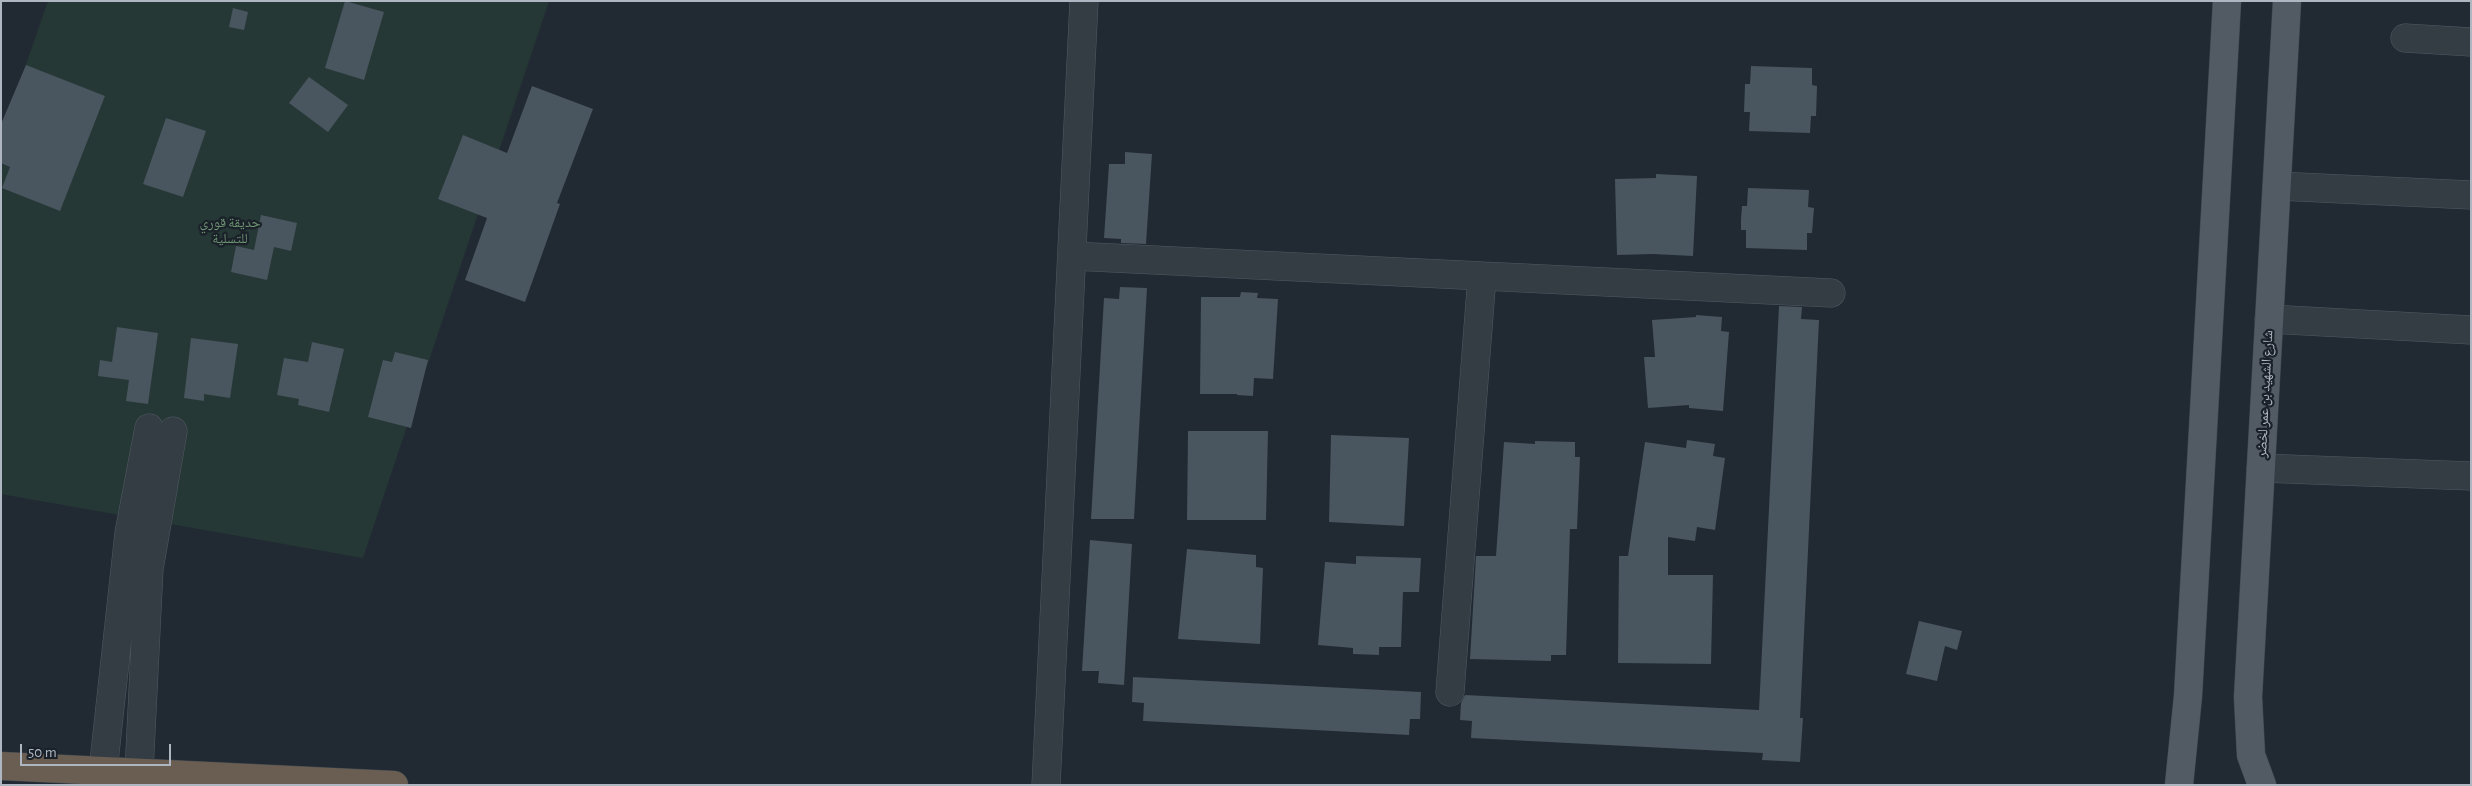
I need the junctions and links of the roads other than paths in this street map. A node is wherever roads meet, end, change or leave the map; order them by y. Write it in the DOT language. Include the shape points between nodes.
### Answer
graph roads {
  1 [pos="1084,1"];
  2 [pos="2227,1"];
  3 [pos="2287,1"];
  4 [pos="2404,38"];
  5 [pos="2471,42"];
  6 [pos="2277,186"];
  7 [pos="2471,195"];
  8 [pos="1072,256"];
  9 [pos="1482,276"];
  10 [pos="1830,293"];
  11 [pos="2269,319"];
  12 [pos="2471,330"];
  13 [pos="2261,468"];
  14 [pos="2471,476"];
  15 [pos="1450,692"];
  16 [pos="1,766"];
  17 [pos="103,771"];
  18 [pos="139,772"];
  19 [pos="394,785"];
  20 [pos="1046,785"];
  21 [pos="2179,785"];
  22 [pos="2262,785"];
  1 -- 8 [label="street"];
  2 -- 21 [label="main road" via="2188,696"];
  3 -- 6 [label="main road, شارع الشهيد بن عمر لخضر"];
  4 -- 5 [label="street"];
  6 -- 7 [label="street"];
  6 -- 11 [label="main road, شارع الشهيد بن عمر لخضر"];
  8 -- 9 [label="street"];
  8 -- 20 [label="street"];
  9 -- 10 [label="street"];
  9 -- 15 [label="street"];
  11 -- 12 [label="street"];
  11 -- 13 [label="main road, شارع الشهيد بن عمر لخضر"];
  13 -- 14 [label="street"];
  13 -- 22 [label="main road, شارع الشهيد بن عمر لخضر" via="2248,697 2250,755"];
  16 -- 17 [label="highway"];
  17 -- 18 [label="highway"];
  17 -- 18 [label="street" via="129,533 161,430 149,569"];
  18 -- 19 [label="highway"];
}
